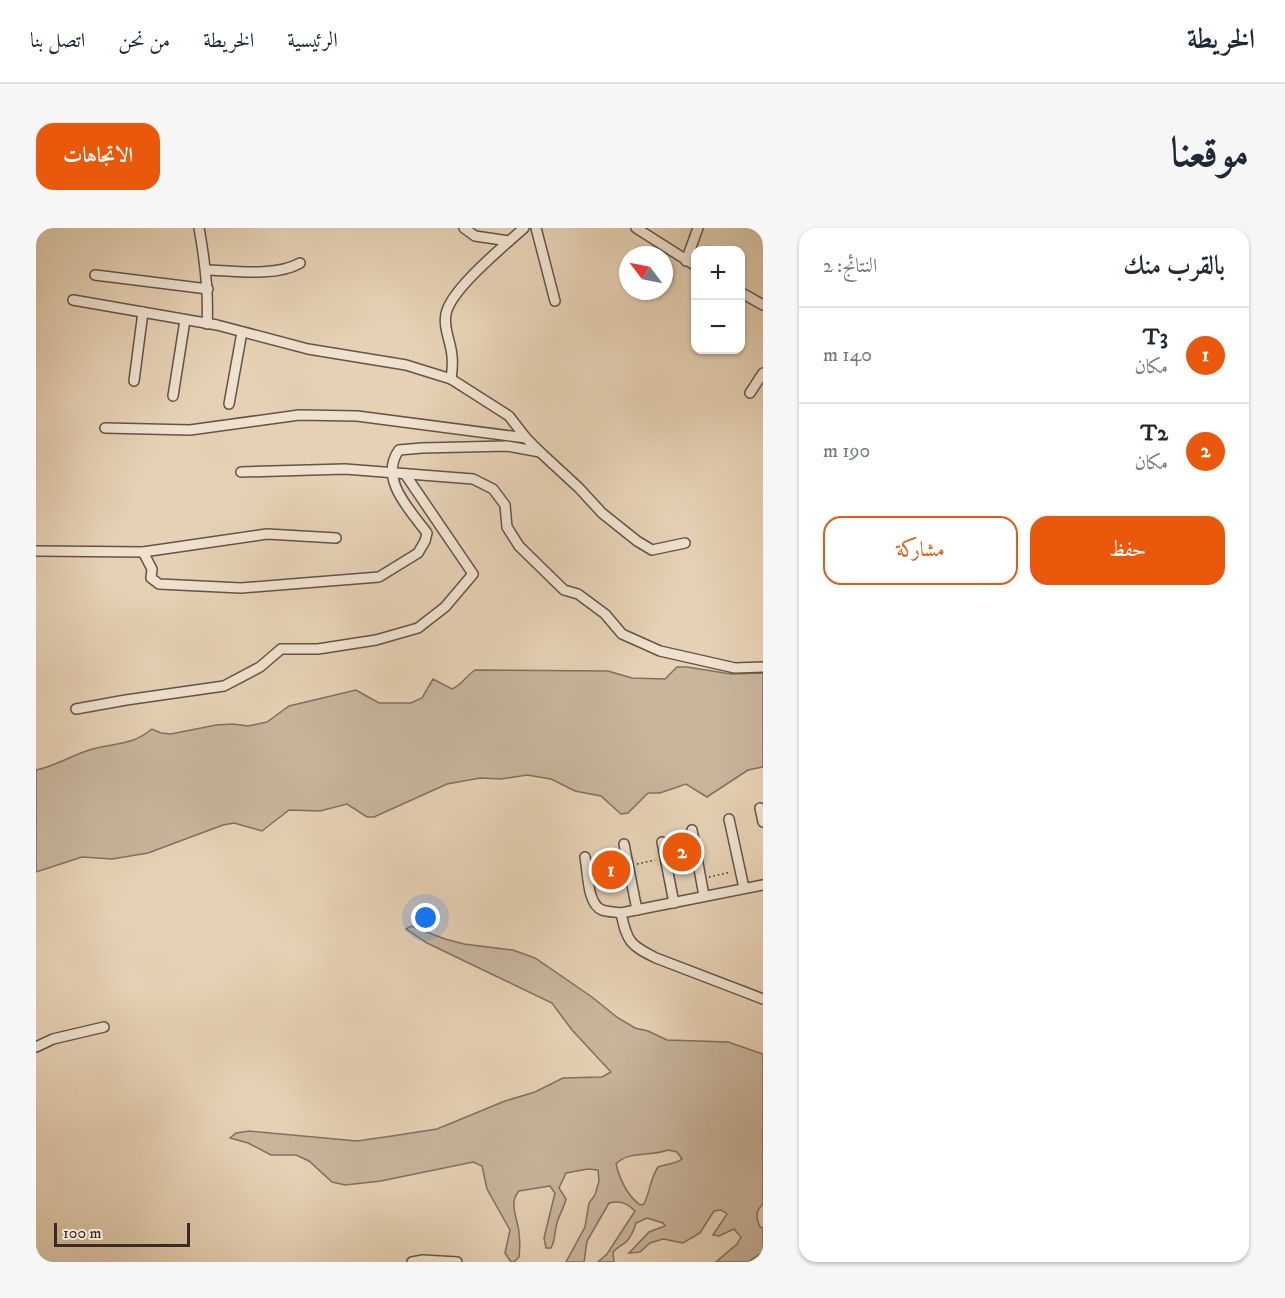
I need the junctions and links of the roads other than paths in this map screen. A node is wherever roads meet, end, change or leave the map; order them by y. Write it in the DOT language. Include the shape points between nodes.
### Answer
graph roads {
  1 [pos="200,228"];
  2 [pos="464,228"];
  3 [pos="524,228"];
  4 [pos="536,228"];
  5 [pos="636,228"];
  6 [pos="698,228"];
  7 [pos="509,241"];
  8 [pos="686,261"];
  9 [pos="300,263"];
  10 [pos="691,264"];
  11 [pos="207,270"];
  12 [pos="95,275"];
  13 [pos="208,289"];
  14 [pos="745,294"];
  15 [pos="73,300"];
  16 [pos="555,301"];
  17 [pos="763,305"];
  18 [pos="143,312"];
  19 [pos="185,320"];
  20 [pos="207,324"];
  21 [pos="242,332"];
  22 [pos="763,373"];
  23 [pos="451,379"];
  24 [pos="134,381"];
  25 [pos="750,393"];
  26 [pos="172,396"];
  27 [pos="229,404"];
  28 [pos="105,428"];
  29 [pos="526,438"];
  30 [pos="540,452"];
  31 [pos="241,472"];
  32 [pos="392,473"];
  33 [pos="405,474"];
  34 [pos="336,538"];
  35 [pos="685,543"];
  36 [pos="36,550"];
  37 [pos="142,552"];
  38 [pos="763,667"];
  39 [pos="76,709"];
  40 [pos="760,808"];
  41 [pos="729,819"];
  42 [pos="763,822"];
  43 [pos="692,830"];
  44 [pos="662,842"];
  45 [pos="624,844"];
  46 [pos="585,857"];
  47 [pos="763,885"];
  48 [pos="744,888"];
  49 [pos="704,896"];
  50 [pos="674,903"];
  51 [pos="637,910"];
  52 [pos="621,914"];
  53 [pos="763,999"];
  54 [pos="104,1028"];
  55 [pos="36,1047"];
  56 [pos="412,1262"];
  57 [pos="457,1262"];
  1 -- 11 [label="street"];
  2 -- 7 [label="street" via="475,236"];
  3 -- 7 [label="street"];
  4 -- 16 [label="street"];
  5 -- 8 [label="street"];
  6 -- 8 [label="street"];
  7 -- 23 [label="street" via="456,293 448,306"];
  8 -- 10 [label="street"];
  9 -- 11 [label="street" via="284,269 249,272"];
  11 -- 13 [label="street"];
  12 -- 13 [label="street"];
  13 -- 20 [label="street"];
  14 -- 17 [label="street"];
  15 -- 18 [label="street"];
  18 -- 19 [label="street"];
  18 -- 24 [label="street"];
  19 -- 20 [label="street"];
  19 -- 26 [label="street"];
  20 -- 21 [label="street"];
  21 -- 23 [label="street" via="308,349 406,365"];
  21 -- 27 [label="street"];
  22 -- 25 [label="street"];
  23 -- 29 [label="street" via="509,416"];
  28 -- 29 [label="street" via="190,430 299,414"];
  29 -- 30 [label="street"];
  30 -- 32 [label="street" via="507,446 399,450"];
  30 -- 35 [label="street" via="602,513 637,541 652,550"];
  31 -- 32 [label="street" via="345,469"];
  32 -- 33 [label="street"];
  32 -- 37 [label="street" via="397,494 427,533 418,552 380,577 241,588 159,584 151,578 152,569"];
  33 -- 38 [label="street" via="473,479 493,489 505,505 507,527 519,546 564,590 578,594 605,614 622,634 660,651 735,668"];
  33 -- 39 [label="street" via="473,574 445,607 418,627 376,640 318,649 281,648 260,667 224,686"];
  34 -- 37 [label="street" via="267,534"];
  36 -- 37 [label="street"];
  40 -- 42 [label="street"];
  41 -- 48 [label="street"];
  43 -- 49 [label="street"];
  44 -- 50 [label="street"];
  45 -- 51 [label="street"];
  46 -- 52 [label="street" via="592,898 602,910"];
  47 -- 48 [label="street"];
  48 -- 49 [label="street"];
  49 -- 50 [label="street"];
  50 -- 51 [label="street"];
  51 -- 52 [label="street"];
  52 -- 53 [label="street" via="626,934 640,950"];
  54 -- 55 [label="street" via="53,1039"];
  56 -- 57 [label="street"];
}
